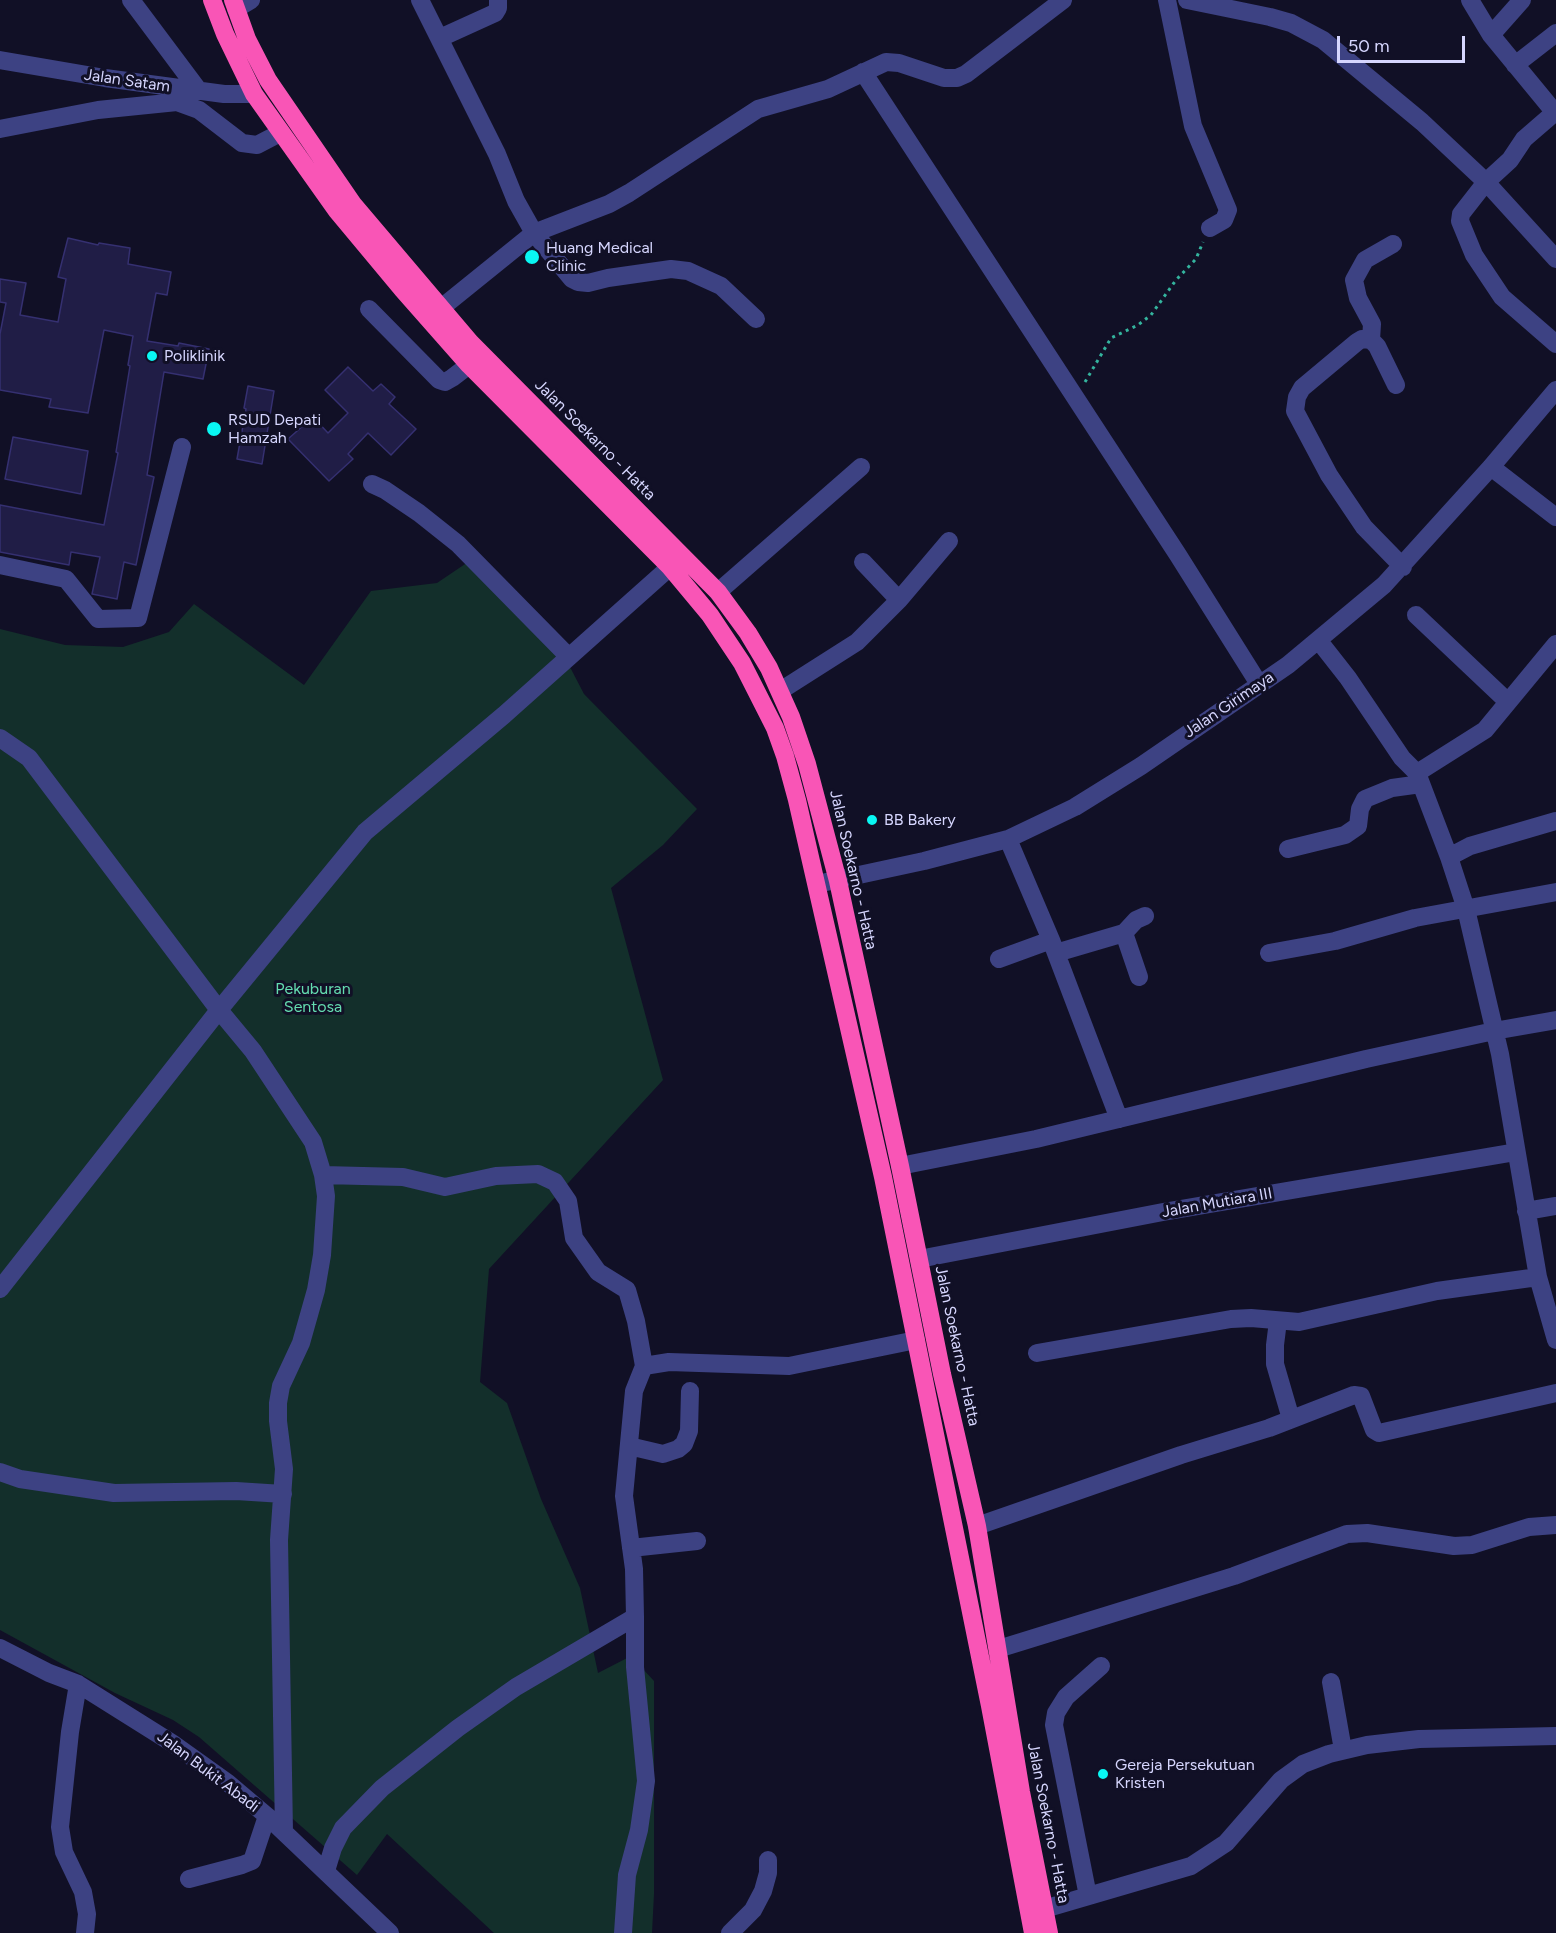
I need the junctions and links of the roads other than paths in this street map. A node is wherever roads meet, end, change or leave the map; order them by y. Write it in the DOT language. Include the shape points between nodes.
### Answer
graph roads {
  1 [pos="131,0"];
  2 [pos="212,0"];
  3 [pos="420,0"];
  4 [pos="498,0"];
  5 [pos="1063,0"];
  6 [pos="1167,0"];
  7 [pos="1195,0"];
  8 [pos="1470,0"];
  9 [pos="1522,0"];
  10 [pos="240,3"];
  11 [pos="1556,33"];
  12 [pos="1491,35"];
  13 [pos="440,38"];
  14 [pos="0,60"];
  15 [pos="1515,65"];
  16 [pos="863,72"];
  17 [pos="198,91"];
  18 [pos="254,94"];
  19 [pos="1555,113"];
  20 [pos="0,129"];
  21 [pos="280,133"];
  22 [pos="1486,182"];
  23 [pos="1210,228"];
  24 [pos="534,233"];
  25 [pos="1392,244"];
  26 [pos="1556,259"];
  27 [pos="369,309"];
  28 [pos="435,314"];
  29 [pos="756,319"];
  30 [pos="1371,340"];
  31 [pos="1556,344"];
  32 [pos="475,359"];
  33 [pos="1396,385"];
  34 [pos="1556,390"];
  35 [pos="182,447"];
  36 [pos="861,467"];
  37 [pos="1491,467"];
  38 [pos="372,484"];
  39 [pos="1556,517"];
  40 [pos="949,541"];
  41 [pos="863,562"];
  42 [pos="0,565"];
  43 [pos="670,567"];
  44 [pos="1403,567"];
  45 [pos="718,592"];
  46 [pos="899,600"];
  47 [pos="1416,615"];
  48 [pos="1319,641"];
  49 [pos="1556,644"];
  50 [pos="569,657"];
  51 [pos="1260,684"];
  52 [pos="780,691"];
  53 [pos="1508,702"];
  54 [pos="0,738"];
  55 [pos="1419,778"];
  56 [pos="1556,821"];
  57 [pos="1008,839"];
  58 [pos="1288,849"];
  59 [pos="1449,857"];
  60 [pos="838,881"];
  61 [pos="817,884"];
  62 [pos="1556,892"];
  63 [pos="1466,909"];
  64 [pos="1145,915"];
  65 [pos="1124,933"];
  66 [pos="1053,946"];
  67 [pos="1269,953"];
  68 [pos="999,958"];
  69 [pos="1138,977"];
  70 [pos="219,1010"];
  71 [pos="1556,1020"];
  72 [pos="1494,1030"];
  73 [pos="1119,1119"];
  74 [pos="1516,1152"];
  75 [pos="900,1166"];
  76 [pos="323,1175"];
  77 [pos="1556,1206"];
  78 [pos="1526,1211"];
  79 [pos="919,1259"];
  80 [pos="1538,1277"];
  81 [pos="0,1289"];
  82 [pos="1278,1321"];
  83 [pos="1555,1335"];
  84 [pos="916,1340"];
  85 [pos="1037,1353"];
  86 [pos="644,1366"];
  87 [pos="690,1391"];
  88 [pos="1556,1393"];
  89 [pos="1292,1419"];
  90 [pos="629,1446"];
  91 [pos="0,1472"];
  92 [pos="283,1494"];
  93 [pos="1556,1525"];
  94 [pos="977,1526"];
  95 [pos="697,1541"];
  96 [pos="631,1548"];
  97 [pos="635,1617"];
  98 [pos="0,1648"];
  99 [pos="998,1649"];
  100 [pos="1101,1665"];
  101 [pos="1331,1682"];
  102 [pos="78,1684"];
  103 [pos="998,1705"];
  104 [pos="1556,1736"];
  105 [pos="1343,1750"];
  106 [pos="267,1816"];
  107 [pos="284,1832"];
  108 [pos="768,1860"];
  109 [pos="326,1871"];
  110 [pos="189,1879"];
  111 [pos="1088,1896"];
  112 [pos="1044,1909"];
  113 [pos="85,1933"];
  114 [pos="390,1933"];
  115 [pos="623,1933"];
  116 [pos="730,1933"];
  117 [pos="1033,1933"];
  118 [pos="1049,1933"];
  1 -- 17 [label="street"];
  2 -- 18 [label="highway, Jalan Soekarno - Hatta"];
  3 -- 13 [label="street"];
  4 -- 13 [label="street" via="495,13"];
  5 -- 16 [label="street" via="957,78 944,78 892,62"];
  6 -- 23 [label="street" via="1193,126 1228,210 1224,220"];
  7 -- 22 [label="street" via="1270,16 1323,40 1422,122"];
  8 -- 12 [label="street"];
  9 -- 12 [label="street"];
  10 -- 28 [label="highway, Jalan Soekarno - Hatta" via="257,61 352,204"];
  11 -- 15 [label="street"];
  12 -- 15 [label="street"];
  13 -- 24 [label="street"];
  14 -- 17 [label="street, Jalan Satam"];
  15 -- 19 [label="street"];
  16 -- 24 [label="street" via="808,96 758,109 629,193"];
  16 -- 51 [label="street"];
  17 -- 18 [label="street, Jalan Satam"];
  18 -- 21 [label="highway, Jalan Soekarno - Hatta"];
  19 -- 22 [label="street" via="1524,139 1510,160"];
  20 -- 21 [label="street" via="98,110 177,102 200,110 242,143 257,145"];
  21 -- 28 [label="highway, Jalan Soekarno - Hatta" via="337,211"];
  22 -- 26 [label="street"];
  22 -- 31 [label="street" via="1461,214 1465,234 1502,297"];
  24 -- 28 [label="street"];
  24 -- 29 [label="street" via="578,282 679,269 721,286"];
  25 -- 30 [label="street" via="1365,260 1354,280 1358,298 1373,327"];
  27 -- 32 [label="street" via="439,380 445,382"];
  28 -- 32 [label="highway, Jalan Soekarno - Hatta"];
  30 -- 33 [label="street"];
  30 -- 44 [label="street" via="1357,342 1302,388 1295,411 1334,484 1364,527"];
  32 -- 43 [label="highway, Jalan Soekarno - Hatta"];
  32 -- 45 [label="highway, Jalan Soekarno - Hatta"];
  34 -- 37 [label="street, Jalan Girimaya"];
  35 -- 42 [label="street" via="138,618 98,619 66,579"];
  36 -- 45 [label="street"];
  37 -- 39 [label="street"];
  37 -- 44 [label="street, Jalan Girimaya"];
  38 -- 50 [label="street" via="420,513 458,544"];
  40 -- 46 [label="street"];
  41 -- 46 [label="street"];
  43 -- 50 [label="street"];
  43 -- 61 [label="highway, Jalan Soekarno - Hatta" via="710,615 742,663 775,728"];
  44 -- 48 [label="street, Jalan Girimaya"];
  45 -- 52 [label="highway, Jalan Soekarno - Hatta" via="748,633"];
  46 -- 52 [label="street" via="857,642"];
  47 -- 53 [label="street"];
  48 -- 51 [label="street, Jalan Girimaya"];
  48 -- 55 [label="street"];
  49 -- 53 [label="street"];
  50 -- 70 [label="street" via="365,832"];
  51 -- 57 [label="street, Jalan Girimaya" via="1142,766 1075,807"];
  52 -- 60 [label="highway, Jalan Soekarno - Hatta" via="807,764"];
  53 -- 55 [label="street" via="1485,730"];
  54 -- 70 [label="street" via="29,758"];
  55 -- 58 [label="street" via="1365,799 1358,826 1345,835"];
  55 -- 59 [label="street"];
  56 -- 59 [label="street" via="1470,846"];
  57 -- 60 [label="street, Jalan Girimaya"];
  57 -- 66 [label="street"];
  59 -- 63 [label="street"];
  60 -- 61 [label="street, Jalan Girimaya"];
  60 -- 75 [label="highway, Jalan Soekarno - Hatta"];
  61 -- 84 [label="highway, Jalan Soekarno - Hatta"];
  62 -- 63 [label="street"];
  63 -- 67 [label="street"];
  63 -- 72 [label="street"];
  64 -- 65 [label="street"];
  65 -- 66 [label="street"];
  65 -- 69 [label="street"];
  66 -- 68 [label="street"];
  66 -- 73 [label="street"];
  70 -- 76 [label="street" via="253,1051 314,1142"];
  70 -- 81 [label="street"];
  71 -- 72 [label="street"];
  72 -- 73 [label="street"];
  72 -- 74 [label="street"];
  73 -- 75 [label="street"];
  74 -- 78 [label="street"];
  74 -- 79 [label="street, Jalan Mutiara III" via="1152,1214"];
  75 -- 79 [label="highway, Jalan Soekarno - Hatta"];
  76 -- 86 [label="street" via="403,1177 445,1187 538,1174 555,1182 568,1201 574,1238 598,1272 627,1290"];
  76 -- 92 [label="street" via="326,1196 316,1290 278,1403"];
  77 -- 78 [label="street"];
  78 -- 80 [label="street"];
  79 -- 94 [label="highway, Jalan Soekarno - Hatta"];
  80 -- 82 [label="street" via="1437,1291 1299,1322"];
  80 -- 83 [label="street"];
  82 -- 85 [label="street" via="1231,1318"];
  82 -- 89 [label="street" via="1275,1364"];
  84 -- 86 [label="street" via="789,1366 669,1362"];
  84 -- 103 [label="highway, Jalan Soekarno - Hatta"];
  86 -- 90 [label="street" via="634,1391"];
  87 -- 90 [label="street" via="684,1444 663,1454"];
  88 -- 89 [label="street" via="1382,1433 1374,1430 1358,1395"];
  89 -- 94 [label="street"];
  90 -- 96 [label="street" via="624,1496"];
  91 -- 92 [label="street" via="20,1479 114,1493"];
  92 -- 107 [label="street" via="279,1540"];
  93 -- 99 [label="street" via="1530,1527 1472,1545 1454,1546 1367,1533 1347,1534 1134,1609"];
  94 -- 99 [label="highway, Jalan Soekarno - Hatta"];
  95 -- 96 [label="street"];
  96 -- 97 [label="street"];
  97 -- 109 [label="street" via="516,1687 382,1788 343,1828"];
  97 -- 115 [label="street" via="635,1668 646,1780 627,1875"];
  98 -- 102 [label="street, Jalan Bukit Abadi"];
  99 -- 103 [label="highway, Jalan Soekarno - Hatta"];
  100 -- 111 [label="street" via="1066,1697 1054,1725"];
  101 -- 105 [label="street"];
  102 -- 106 [label="street, Jalan Bukit Abadi" via="172,1743"];
  102 -- 113 [label="street" via="60,1827 64,1852 83,1892"];
  103 -- 112 [label="highway, Jalan Soekarno - Hatta" via="1021,1792"];
  103 -- 117 [label="highway, Jalan Soekarno - Hatta"];
  104 -- 105 [label="street" via="1419,1739"];
  105 -- 111 [label="street" via="1303,1764 1281,1780 1226,1843 1191,1866"];
  106 -- 107 [label="street, Jalan Bukit Abadi"];
  106 -- 110 [label="street" via="252,1861"];
  107 -- 109 [label="street, Jalan Bukit Abadi"];
  108 -- 116 [label="street" via="768,1873 753,1910"];
  109 -- 114 [label="street, Jalan Bukit Abadi"];
  111 -- 112 [label="street"];
  112 -- 118 [label="highway, Jalan Soekarno - Hatta"];
}
